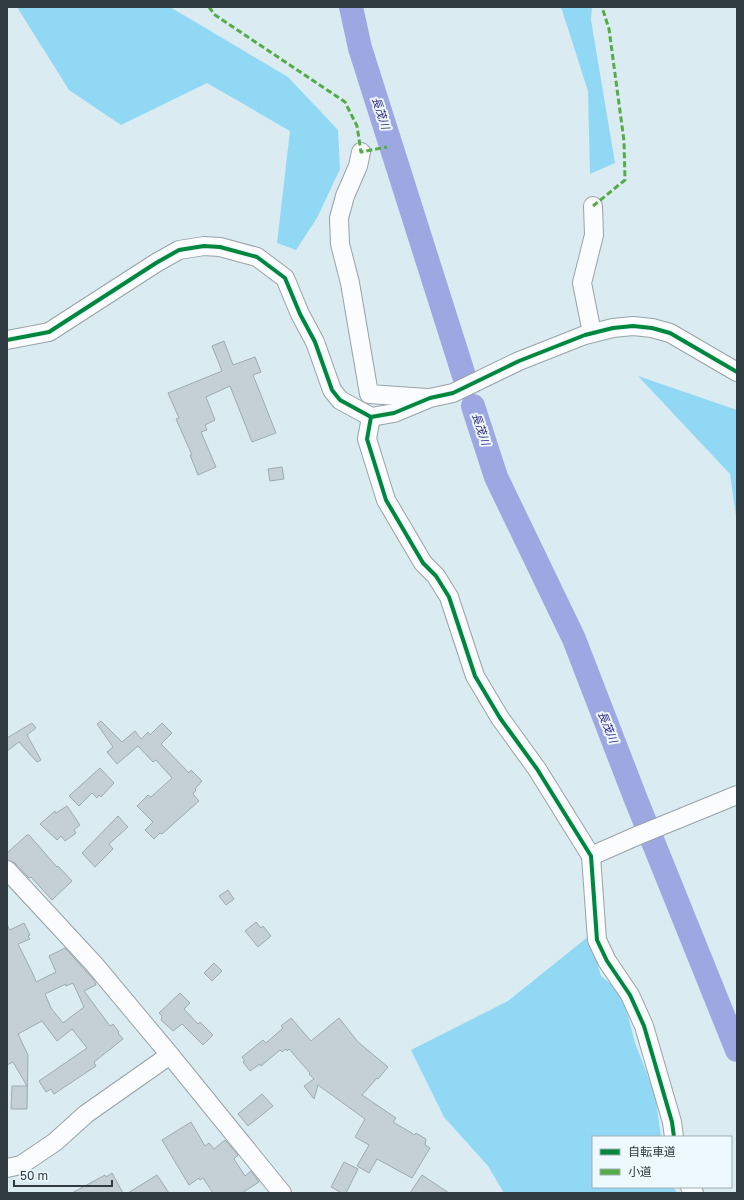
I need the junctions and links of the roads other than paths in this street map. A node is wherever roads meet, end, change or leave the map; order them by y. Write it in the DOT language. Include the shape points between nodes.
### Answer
graph roads {
  1 [pos="361,152"];
  2 [pos="593,206"];
  3 [pos="592,333"];
  4 [pos="7,340"];
  5 [pos="737,372"];
  6 [pos="430,398"];
  7 [pos="371,417"];
  8 [pos="737,795"];
  9 [pos="591,856"];
  10 [pos="7,870"];
  11 [pos="170,1055"];
  12 [pos="674,1136"];
  13 [pos="7,1168"];
  14 [pos="282,1193"];
  1 -- 6 [label="street" via="345,196 339,218 339,231 369,394"];
  2 -- 3 [label="street" via="594,235 582,283"];
  3 -- 5 [label="street" via="633,326 652,328 670,333"];
  3 -- 6 [label="street" via="519,361 453,392"];
  4 -- 7 [label="street" via="49,332 179,250 204,246 220,247 257,257 284,278 315,342 332,390 340,400"];
  6 -- 7 [label="street" via="394,413"];
  7 -- 9 [label="street" via="367,439 386,500 423,563 436,576 449,597 475,676"];
  8 -- 9 [label="street"];
  9 -- 12 [label="street" via="597,940 607,961 630,995 644,1026"];
  10 -- 11 [label="street" via="94,964"];
  11 -- 13 [label="street" via="86,1114 55,1142 21,1165"];
  11 -- 14 [label="street"];
}
